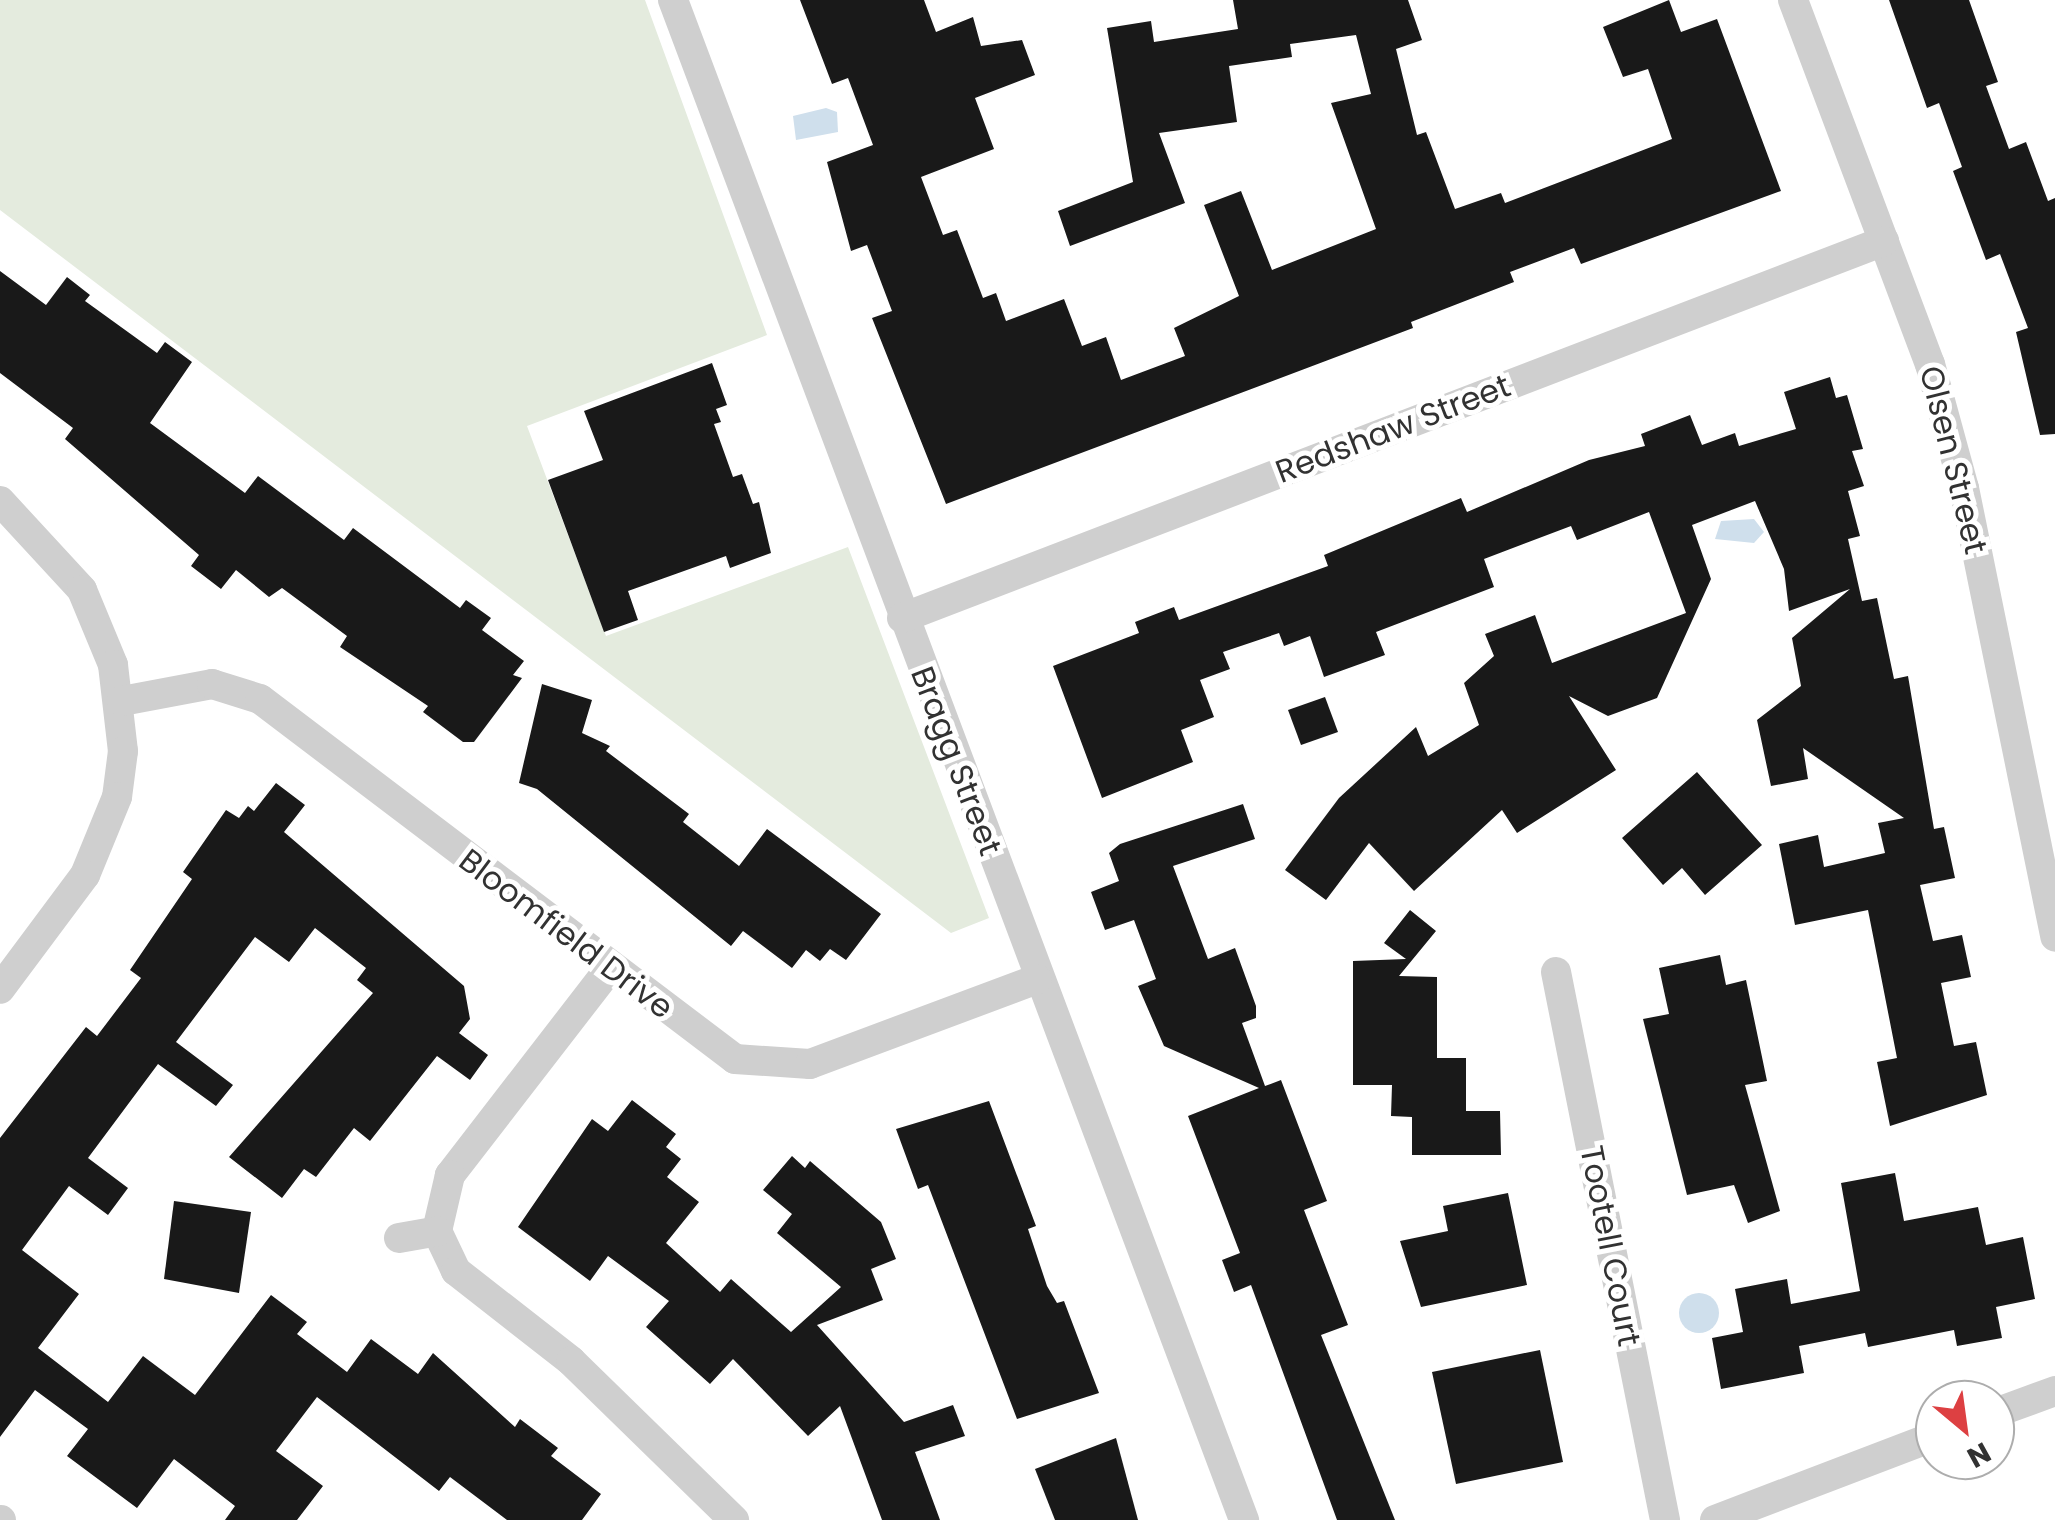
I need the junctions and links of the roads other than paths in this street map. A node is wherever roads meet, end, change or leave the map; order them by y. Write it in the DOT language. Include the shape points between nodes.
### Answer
graph roads {
  1 [pos="673,0"];
  2 [pos="1792,0"];
  3 [pos="1884,241"];
  4 [pos="0,501"];
  5 [pos="902,618"];
  6 [pos="122,701"];
  7 [pos="2041,793"];
  8 [pos="2055,937"];
  9 [pos="610,968"];
  10 [pos="1556,972"];
  11 [pos="1037,979"];
  12 [pos="0,989"];
  13 [pos="437,1231"];
  14 [pos="399,1238"];
  15 [pos="2055,1391"];
  16 [pos="2015,1406"];
  17 [pos="1915,1444"];
  18 [pos="734,1520"];
  19 [pos="1244,1520"];
  20 [pos="1665,1520"];
  21 [pos="1715,1520"];
  1 -- 5 [label="street, Bragg Street"];
  2 -- 3 [label="street, Olsen Street"];
  3 -- 5 [label="street, Redshaw Street"];
  3 -- 7 [label="street, Olsen Street" via="1964,488"];
  4 -- 6 [label="street" via="82,590"];
  5 -- 11 [label="street, Bragg Street"];
  6 -- 9 [label="street, Bloomfield Drive" via="212,684 260,699"];
  6 -- 12 [label="street" via="119,782 104,836"];
  7 -- 8 [label="street, Olsen Street"];
  9 -- 11 [label="street, Bloomfield Drive" via="735,1059 786,1068"];
  9 -- 13 [label="street" via="450,1176"];
  10 -- 20 [label="street, Tootell Court"];
  11 -- 19 [label="street, Bragg Street"];
  13 -- 14 [label="street"];
  13 -- 18 [label="street" via="456,1270 571,1361"];
  15 -- 16 [label="street"];
  17 -- 21 [label="street"];
}
